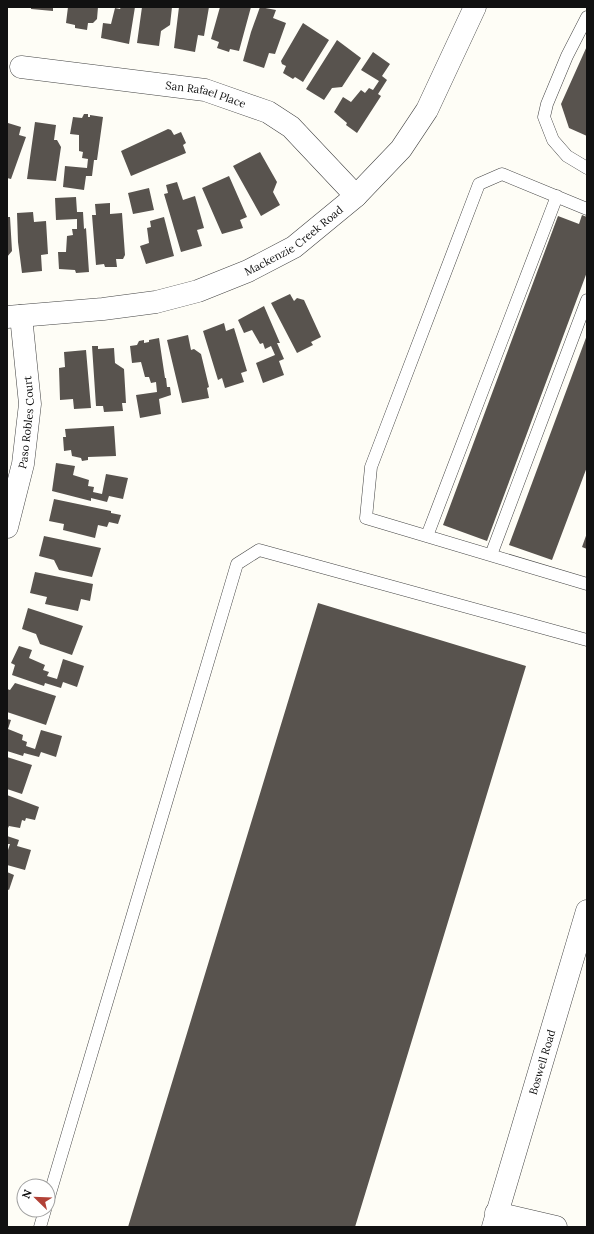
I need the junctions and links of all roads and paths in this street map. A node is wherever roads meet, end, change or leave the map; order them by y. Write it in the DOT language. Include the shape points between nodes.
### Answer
graph roads {
  1 [pos="475,7"];
  2 [pos="587,18"];
  3 [pos="21,67"];
  4 [pos="587,168"];
  5 [pos="356,196"];
  6 [pos="557,196"];
  7 [pos="587,209"];
  8 [pos="587,300"];
  9 [pos="14,316"];
  10 [pos="7,527"];
  11 [pos="427,536"];
  12 [pos="491,555"];
  13 [pos="587,584"];
  14 [pos="587,640"];
  15 [pos="587,911"];
  16 [pos="55,1178"];
  17 [pos="494,1220"];
  18 [pos="556,1227"];
  1 -- 5 [label="street, Mackenzie Creek Road" via="427,110 401,149"];
  2 -- 4 [label="lane" via="546,104 544,117 553,140 567,156"];
  3 -- 5 [label="street, San Rafael Place" via="204,90 268,112 291,127"];
  5 -- 9 [label="street, Mackenzie Creek Road" via="294,247 248,271 198,291 156,302"];
  6 -- 7 [label="lane"];
  6 -- 11 [label="lane"];
  6 -- 11 [label="lane" via="502,174 479,184 372,467 366,518"];
  8 -- 12 [label="lane"];
  9 -- 10 [label="street, Paso Robles Court" via="30,404 23,464"];
  11 -- 12 [label="lane"];
  12 -- 13 [label="lane"];
  14 -- 16 [label="lane" via="259,550 237,564"];
  15 -- 17 [label="street, Boswell Road"];
  17 -- 18 [label="street"];
}
